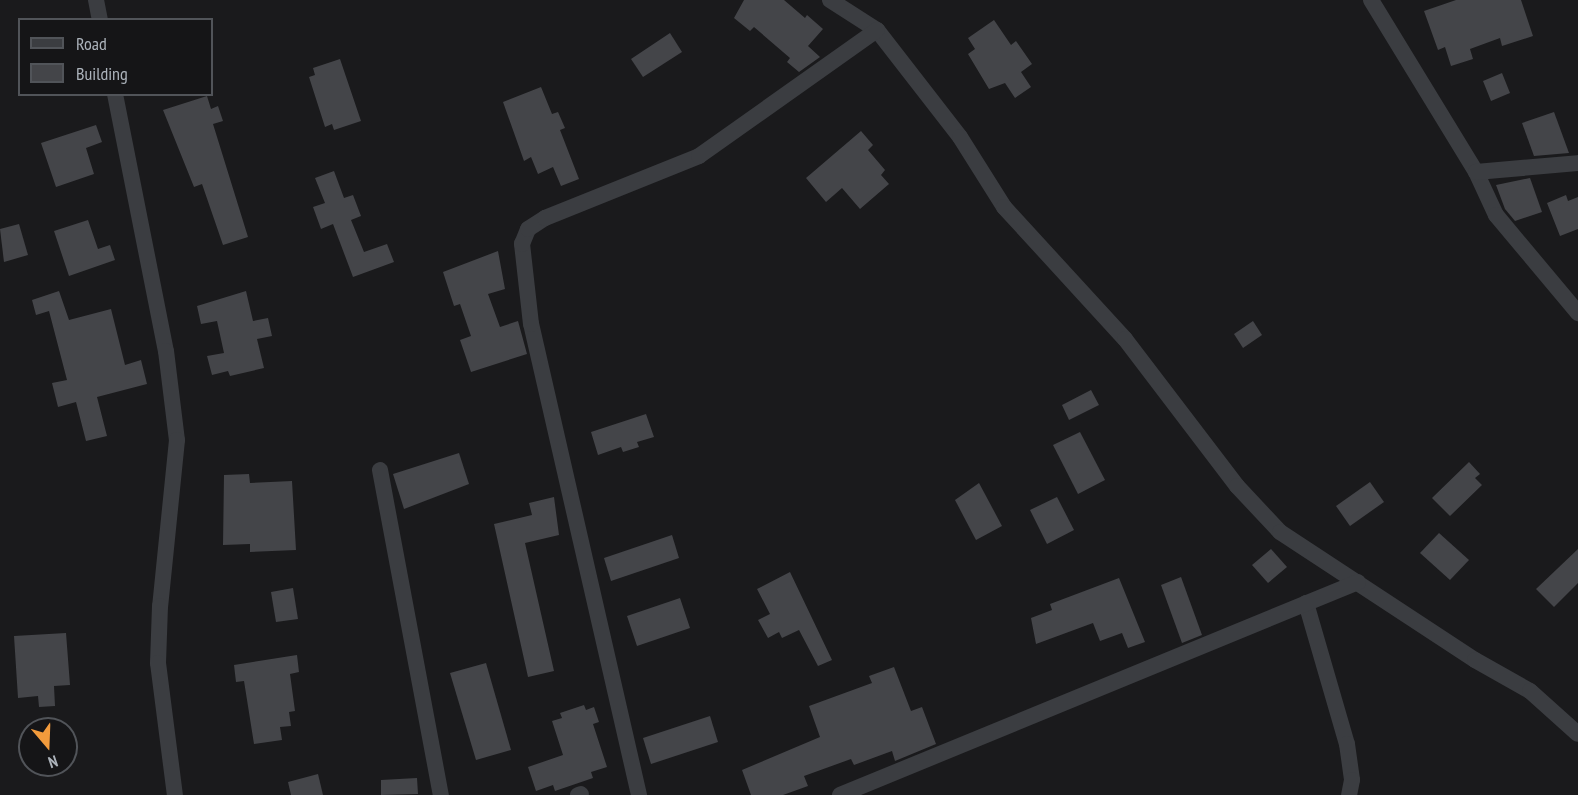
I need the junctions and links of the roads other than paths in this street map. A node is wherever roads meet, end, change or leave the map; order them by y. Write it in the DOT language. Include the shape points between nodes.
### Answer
graph roads {
  1 [pos="96,0"];
  2 [pos="830,0"];
  3 [pos="1371,0"];
  4 [pos="100,18"];
  5 [pos="877,30"];
  6 [pos="115,96"];
  7 [pos="1578,163"];
  8 [pos="1476,172"];
  9 [pos="1578,313"];
  10 [pos="380,470"];
  11 [pos="1358,582"];
  12 [pos="1306,603"];
  13 [pos="1578,734"];
  14 [pos="175,795"];
  15 [pos="441,795"];
  16 [pos="639,795"];
  17 [pos="840,795"];
  18 [pos="1349,795"];
  1 -- 4 [label="street"];
  2 -- 5 [label="street"];
  3 -- 8 [label="street"];
  5 -- 11 [label="street" via="960,137 1004,207 1125,339 1237,486 1280,532"];
  5 -- 16 [label="street" via="699,156 545,218 528,229 522,244 531,324"];
  6 -- 14 [label="street" via="166,351 177,440 158,663"];
  7 -- 8 [label="street"];
  8 -- 9 [label="street" via="1496,215"];
  10 -- 15 [label="street"];
  11 -- 12 [label="street"];
  11 -- 13 [label="street" via="1530,692"];
  12 -- 17 [label="street"];
  12 -- 18 [label="street" via="1347,744 1352,780"];
}
